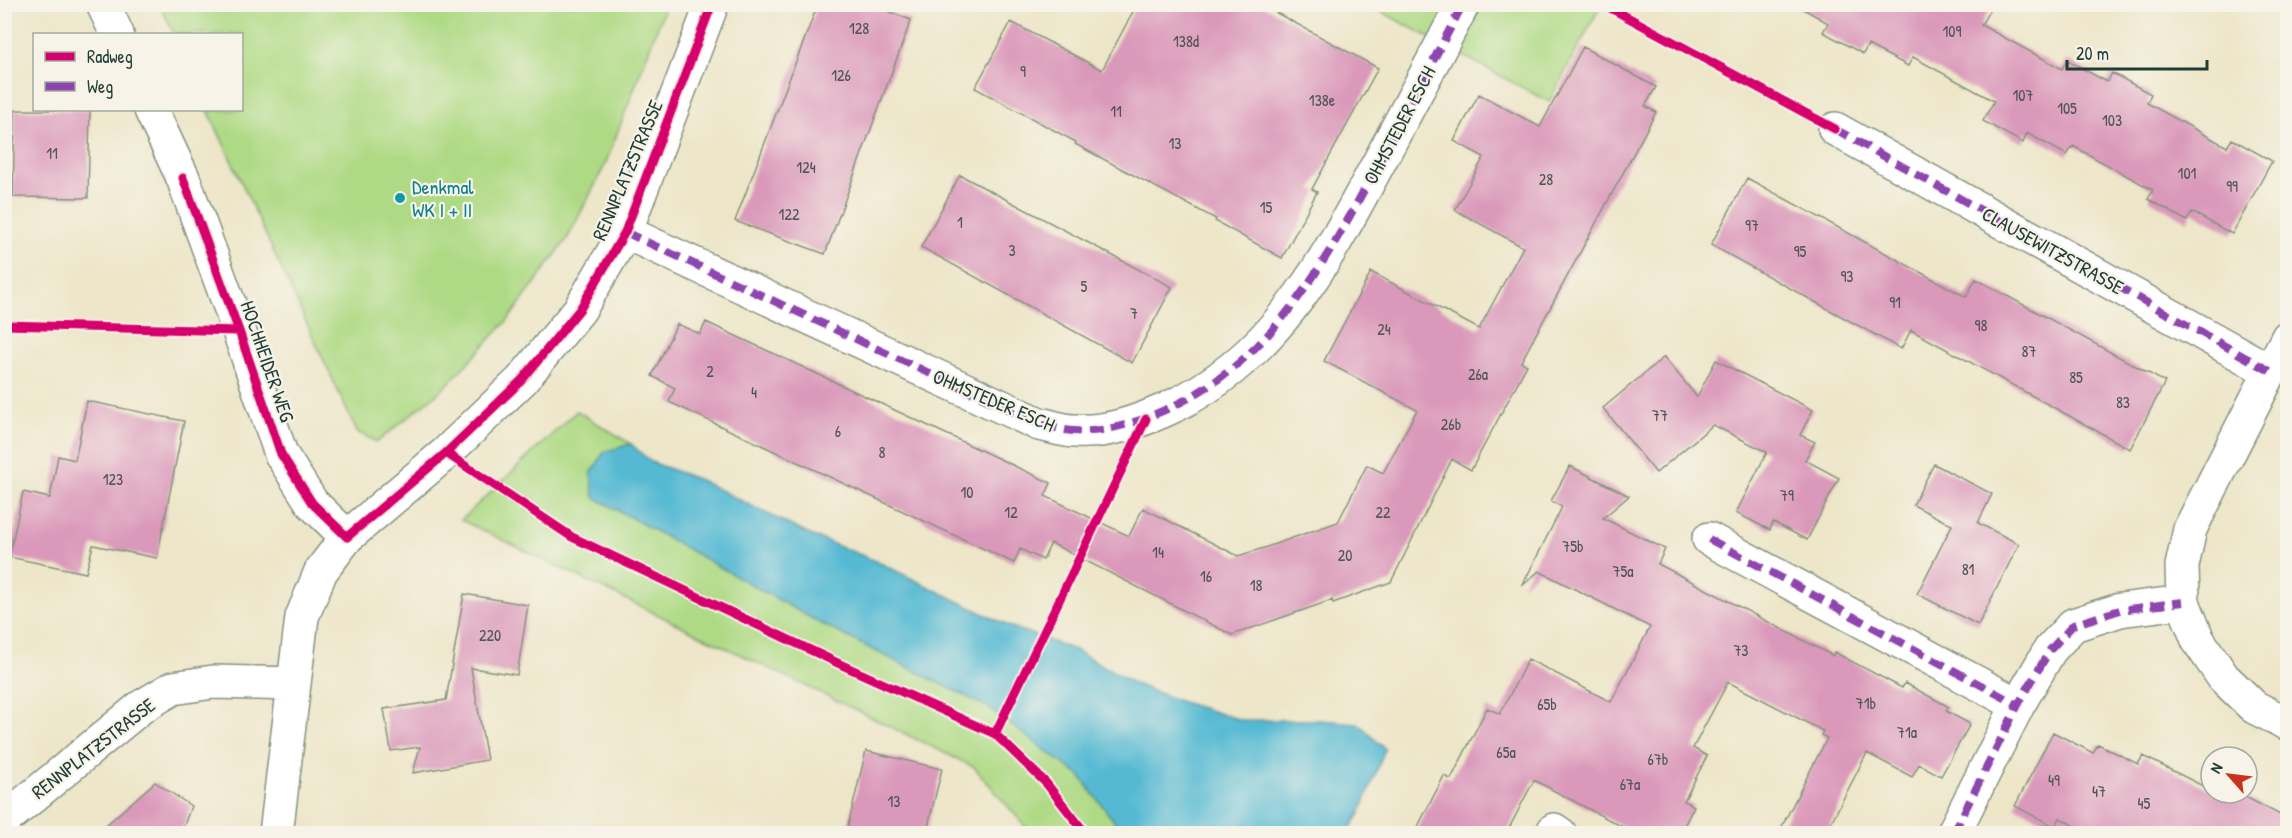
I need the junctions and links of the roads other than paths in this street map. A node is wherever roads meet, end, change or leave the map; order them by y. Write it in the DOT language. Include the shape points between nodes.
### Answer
graph roads {
  1 [pos="103,4"];
  2 [pos="712,4"];
  3 [pos="1463,4"];
  4 [pos="117,33"];
  5 [pos="151,111"];
  6 [pos="1835,129"];
  7 [pos="625,232"];
  8 [pos="2288,337"];
  9 [pos="2270,371"];
  10 [pos="347,537"];
  11 [pos="1709,539"];
  12 [pos="2183,602"];
  13 [pos="294,684"];
  14 [pos="2018,705"];
  15 [pos="2288,724"];
  16 [pos="4,820"];
  17 [pos="276,834"];
  18 [pos="1953,834"];
  1 -- 4 [label="street"];
  2 -- 7 [label="street, RENNPLATZSTRASSE"];
  3 -- 7 [label="street, OHMSTEDER ESCH" via="1324,261 1293,307 1259,346 1225,376 1174,406 1109,430 1074,431 1040,424"];
  5 -- 10 [label="street, HOCHHEIDER WEG" via="183,178 280,454 312,504"];
  6 -- 9 [label="street, CLAUSEWITZSTRASSE"];
  7 -- 10 [label="street, RENNPLATZSTRASSE" via="580,309 522,380 446,453"];
  8 -- 9 [label="street"];
  9 -- 12 [label="street" via="2190,529 2182,566"];
  10 -- 13 [label="street" via="321,571 302,617"];
  11 -- 14 [label="street"];
  12 -- 14 [label="street" via="2120,610 2073,625 2050,650"];
  12 -- 15 [label="street" via="2198,640 2223,677 2254,707"];
  13 -- 16 [label="street, RENNPLATZSTRASSE" via="213,682 173,688 141,707"];
  13 -- 17 [label="street"];
  14 -- 18 [label="street"];
}
